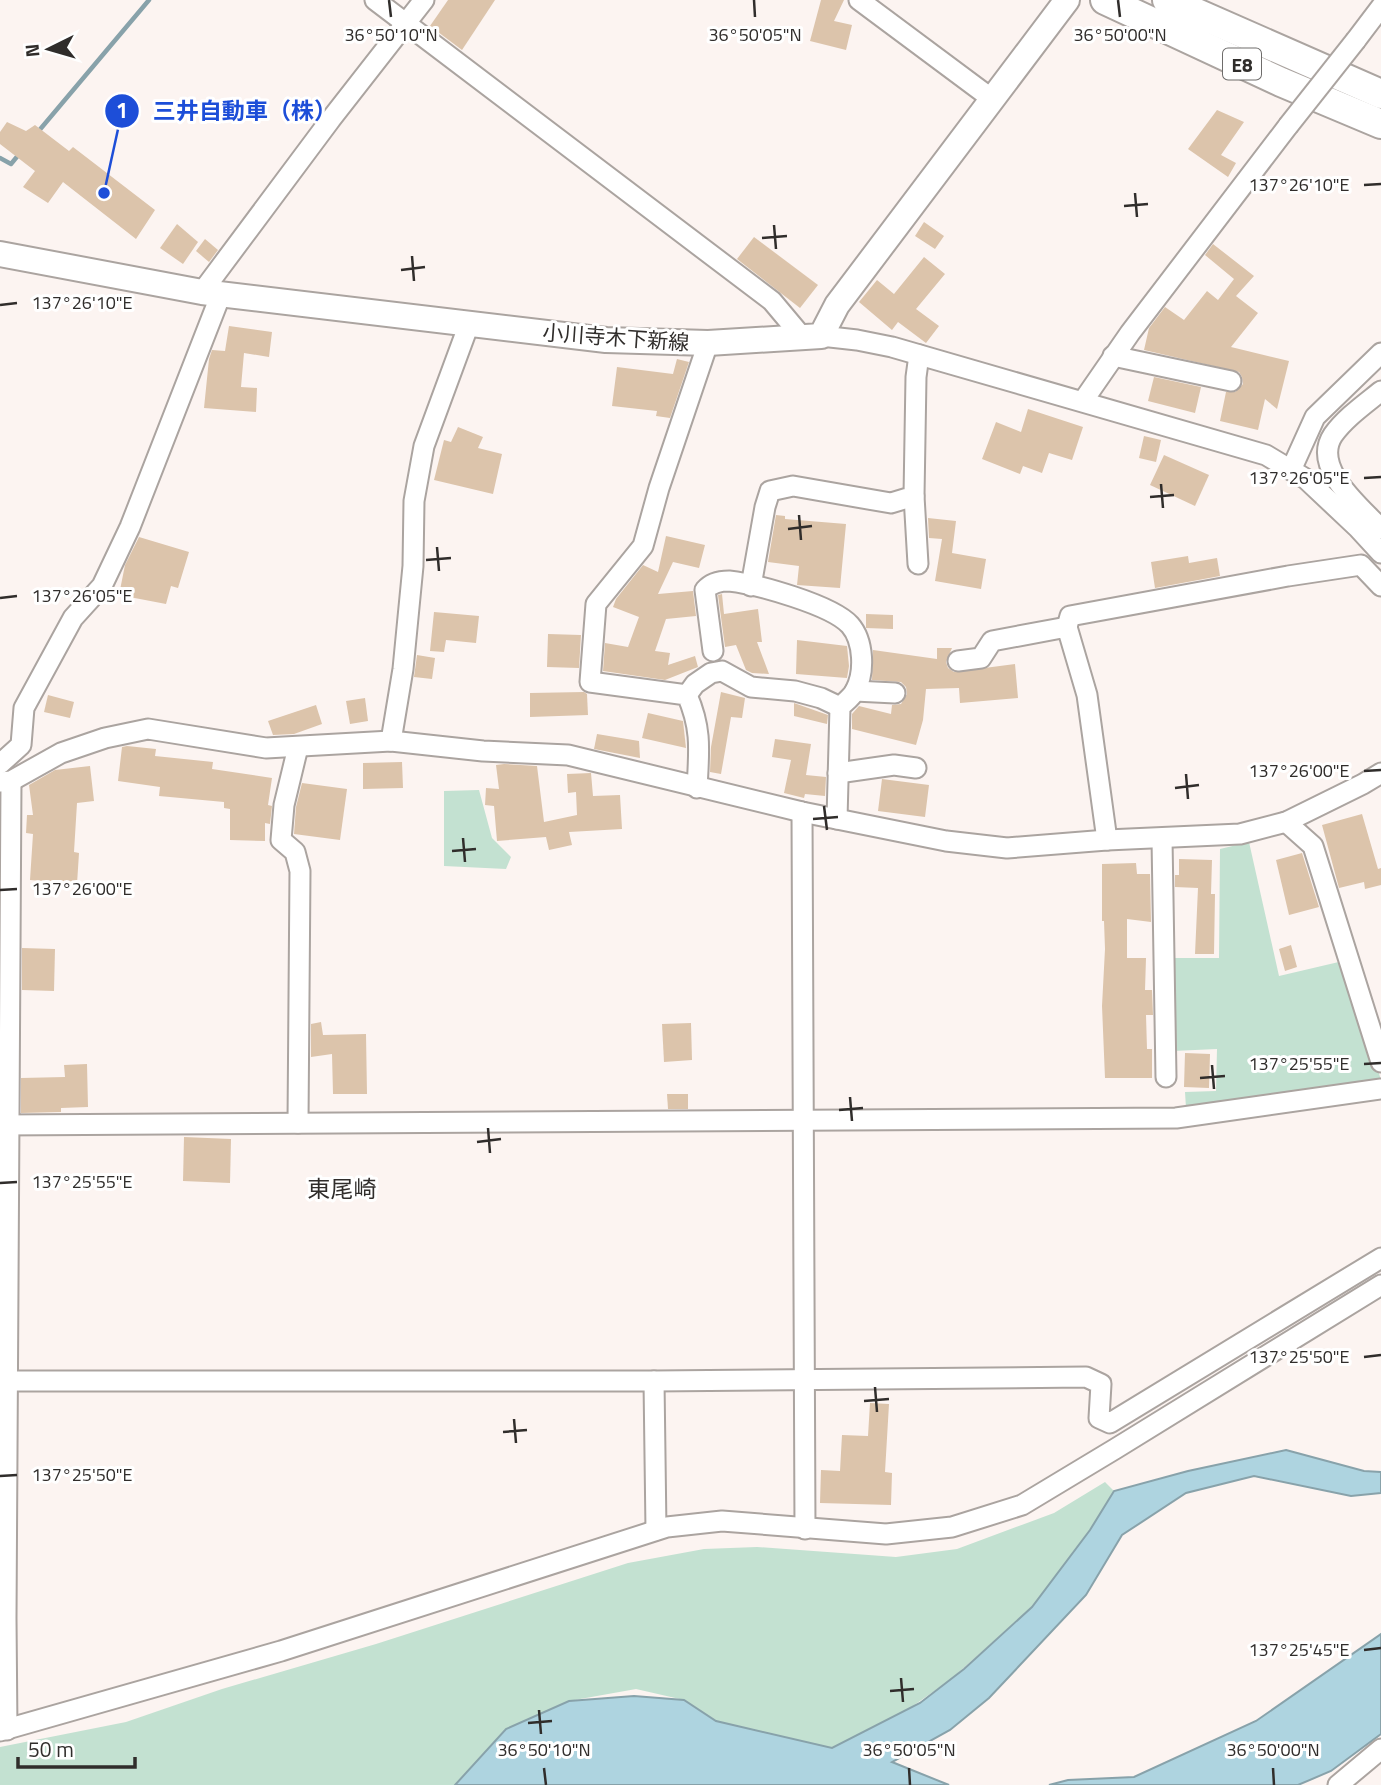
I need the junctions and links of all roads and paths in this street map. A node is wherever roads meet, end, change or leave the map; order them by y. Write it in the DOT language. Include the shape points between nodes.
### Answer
graph roads {
  1 [pos="375,0"];
  2 [pos="424,0"];
  3 [pos="859,0"];
  4 [pos="1067,0"];
  5 [pos="1105,0"];
  6 [pos="1167,0"];
  7 [pos="1381,7"];
  8 [pos="406,24"];
  9 [pos="1381,94"];
  10 [pos="992,99"];
  11 [pos="1381,124"];
  12 [pos="0,254"];
  13 [pos="212,293"];
  14 [pos="469,324"];
  15 [pos="812,337"];
  16 [pos="708,343"];
  17 [pos="1381,353"];
  18 [pos="919,355"];
  19 [pos="1113,356"];
  20 [pos="1231,381"];
  21 [pos="1381,391"];
  22 [pos="1083,401"];
  23 [pos="1291,471"];
  24 [pos="914,496"];
  25 [pos="1381,529"];
  26 [pos="1381,553"];
  27 [pos="918,564"];
  28 [pos="751,586"];
  29 [pos="1381,586"];
  30 [pos="1067,626"];
  31 [pos="713,651"];
  32 [pos="958,661"];
  33 [pos="855,691"];
  34 [pos="895,693"];
  35 [pos="687,695"];
  36 [pos="840,707"];
  37 [pos="391,741"];
  38 [pos="298,747"];
  39 [pos="0,764"];
  40 [pos="916,768"];
  41 [pos="1381,773"];
  42 [pos="838,774"];
  43 [pos="6,782"];
  44 [pos="697,788"];
  45 [pos="802,812"];
  46 [pos="837,819"];
  47 [pos="1286,822"];
  48 [pos="1162,839"];
  49 [pos="1107,840"];
  50 [pos="1381,1062"];
  51 [pos="1166,1077"];
  52 [pos="1381,1089"];
  53 [pos="805,1119"];
  54 [pos="298,1123"];
  55 [pos="5,1125"];
  56 [pos="1381,1258"];
  57 [pos="1381,1285"];
  58 [pos="805,1377"];
  59 [pos="8,1381"];
  60 [pos="654,1381"];
  61 [pos="805,1529"];
  62 [pos="656,1530"];
  63 [pos="3,1618"];
  64 [pos="3,1730"];
  65 [pos="1381,1749"];
  66 [pos="1338,1785"];
  1 -- 8 [label="street"];
  2 -- 8 [label="street"];
  3 -- 10 [label="street"];
  4 -- 10 [label="main road"];
  5 -- 11 [label="highway, E8"];
  6 -- 9 [label="highway, E8"];
  7 -- 19 [label="street, bridge"];
  8 -- 13 [label="street" via="331,119"];
  8 -- 15 [label="street" via="772,301"];
  10 -- 15 [label="main road"];
  12 -- 13 [label="main road, 小川寺木下新線"];
  13 -- 14 [label="main road, 小川寺木下新線"];
  13 -- 39 [label="street" via="130,527 102,586 73,618 24,708 21,746"];
  14 -- 16 [label="main road, 小川寺木下新線" via="606,340"];
  14 -- 37 [label="street" via="424,446 414,501 403,669"];
  15 -- 16 [label="main road, 小川寺木下新線"];
  15 -- 18 [label="street" via="857,340"];
  16 -- 35 [label="street" via="643,546 596,604 590,682"];
  17 -- 23 [label="street" via="1315,416"];
  18 -- 22 [label="street"];
  18 -- 24 [label="street"];
  19 -- 20 [label="street"];
  19 -- 22 [label="street"];
  21 -- 25 [label="street" via="1332,436 1327,453 1331,474"];
  22 -- 23 [label="street" via="1266,455"];
  23 -- 26 [label="street"];
  24 -- 27 [label="street"];
  24 -- 28 [label="street" via="891,503 793,486 770,491"];
  28 -- 31 [label="street" via="727,581 710,584 705,590"];
  28 -- 33 [label="street" via="809,602 851,626 860,646 862,669"];
  29 -- 30 [label="street" via="1361,565 1070,616"];
  30 -- 32 [label="street" via="992,641 981,658"];
  30 -- 49 [label="street" via="1087,695"];
  33 -- 34 [label="street"];
  33 -- 36 [label="street"];
  35 -- 36 [label="street" via="710,673 722,671 751,687 795,691"];
  35 -- 44 [label="street" via="697,719"];
  36 -- 42 [label="street"];
  37 -- 38 [label="street"];
  37 -- 44 [label="street" via="568,755"];
  38 -- 43 [label="street" via="265,748 148,729 61,753"];
  38 -- 54 [label="street" via="281,840 295,852 300,871"];
  40 -- 42 [label="street" via="894,765"];
  41 -- 47 [label="street"];
  42 -- 46 [label="street"];
  43 -- 55 [label="street"];
  44 -- 45 [label="street"];
  45 -- 46 [label="street"];
  45 -- 53 [label="street"];
  46 -- 49 [label="street" via="1007,848"];
  47 -- 48 [label="street" via="1240,834"];
  47 -- 50 [label="street" via="1313,846"];
  48 -- 49 [label="street"];
  48 -- 51 [label="street"];
  52 -- 53 [label="street" via="1176,1118"];
  53 -- 54 [label="street"];
  53 -- 58 [label="street"];
  54 -- 55 [label="street"];
  55 -- 59 [label="street"];
  56 -- 58 [label="street" via="1110,1423 1099,1418 1101,1384 1086,1377"];
  57 -- 61 [label="street" via="1022,1505 952,1527 900,1533"];
  58 -- 60 [label="street"];
  58 -- 61 [label="street"];
  59 -- 60 [label="street"];
  59 -- 63 [label="street"];
  60 -- 62 [label="street"];
  61 -- 62 [label="street" via="722,1521"];
  62 -- 64 [label="street" via="281,1651"];
  63 -- 64 [label="street"];
  65 -- 66 [label="street"];
}
